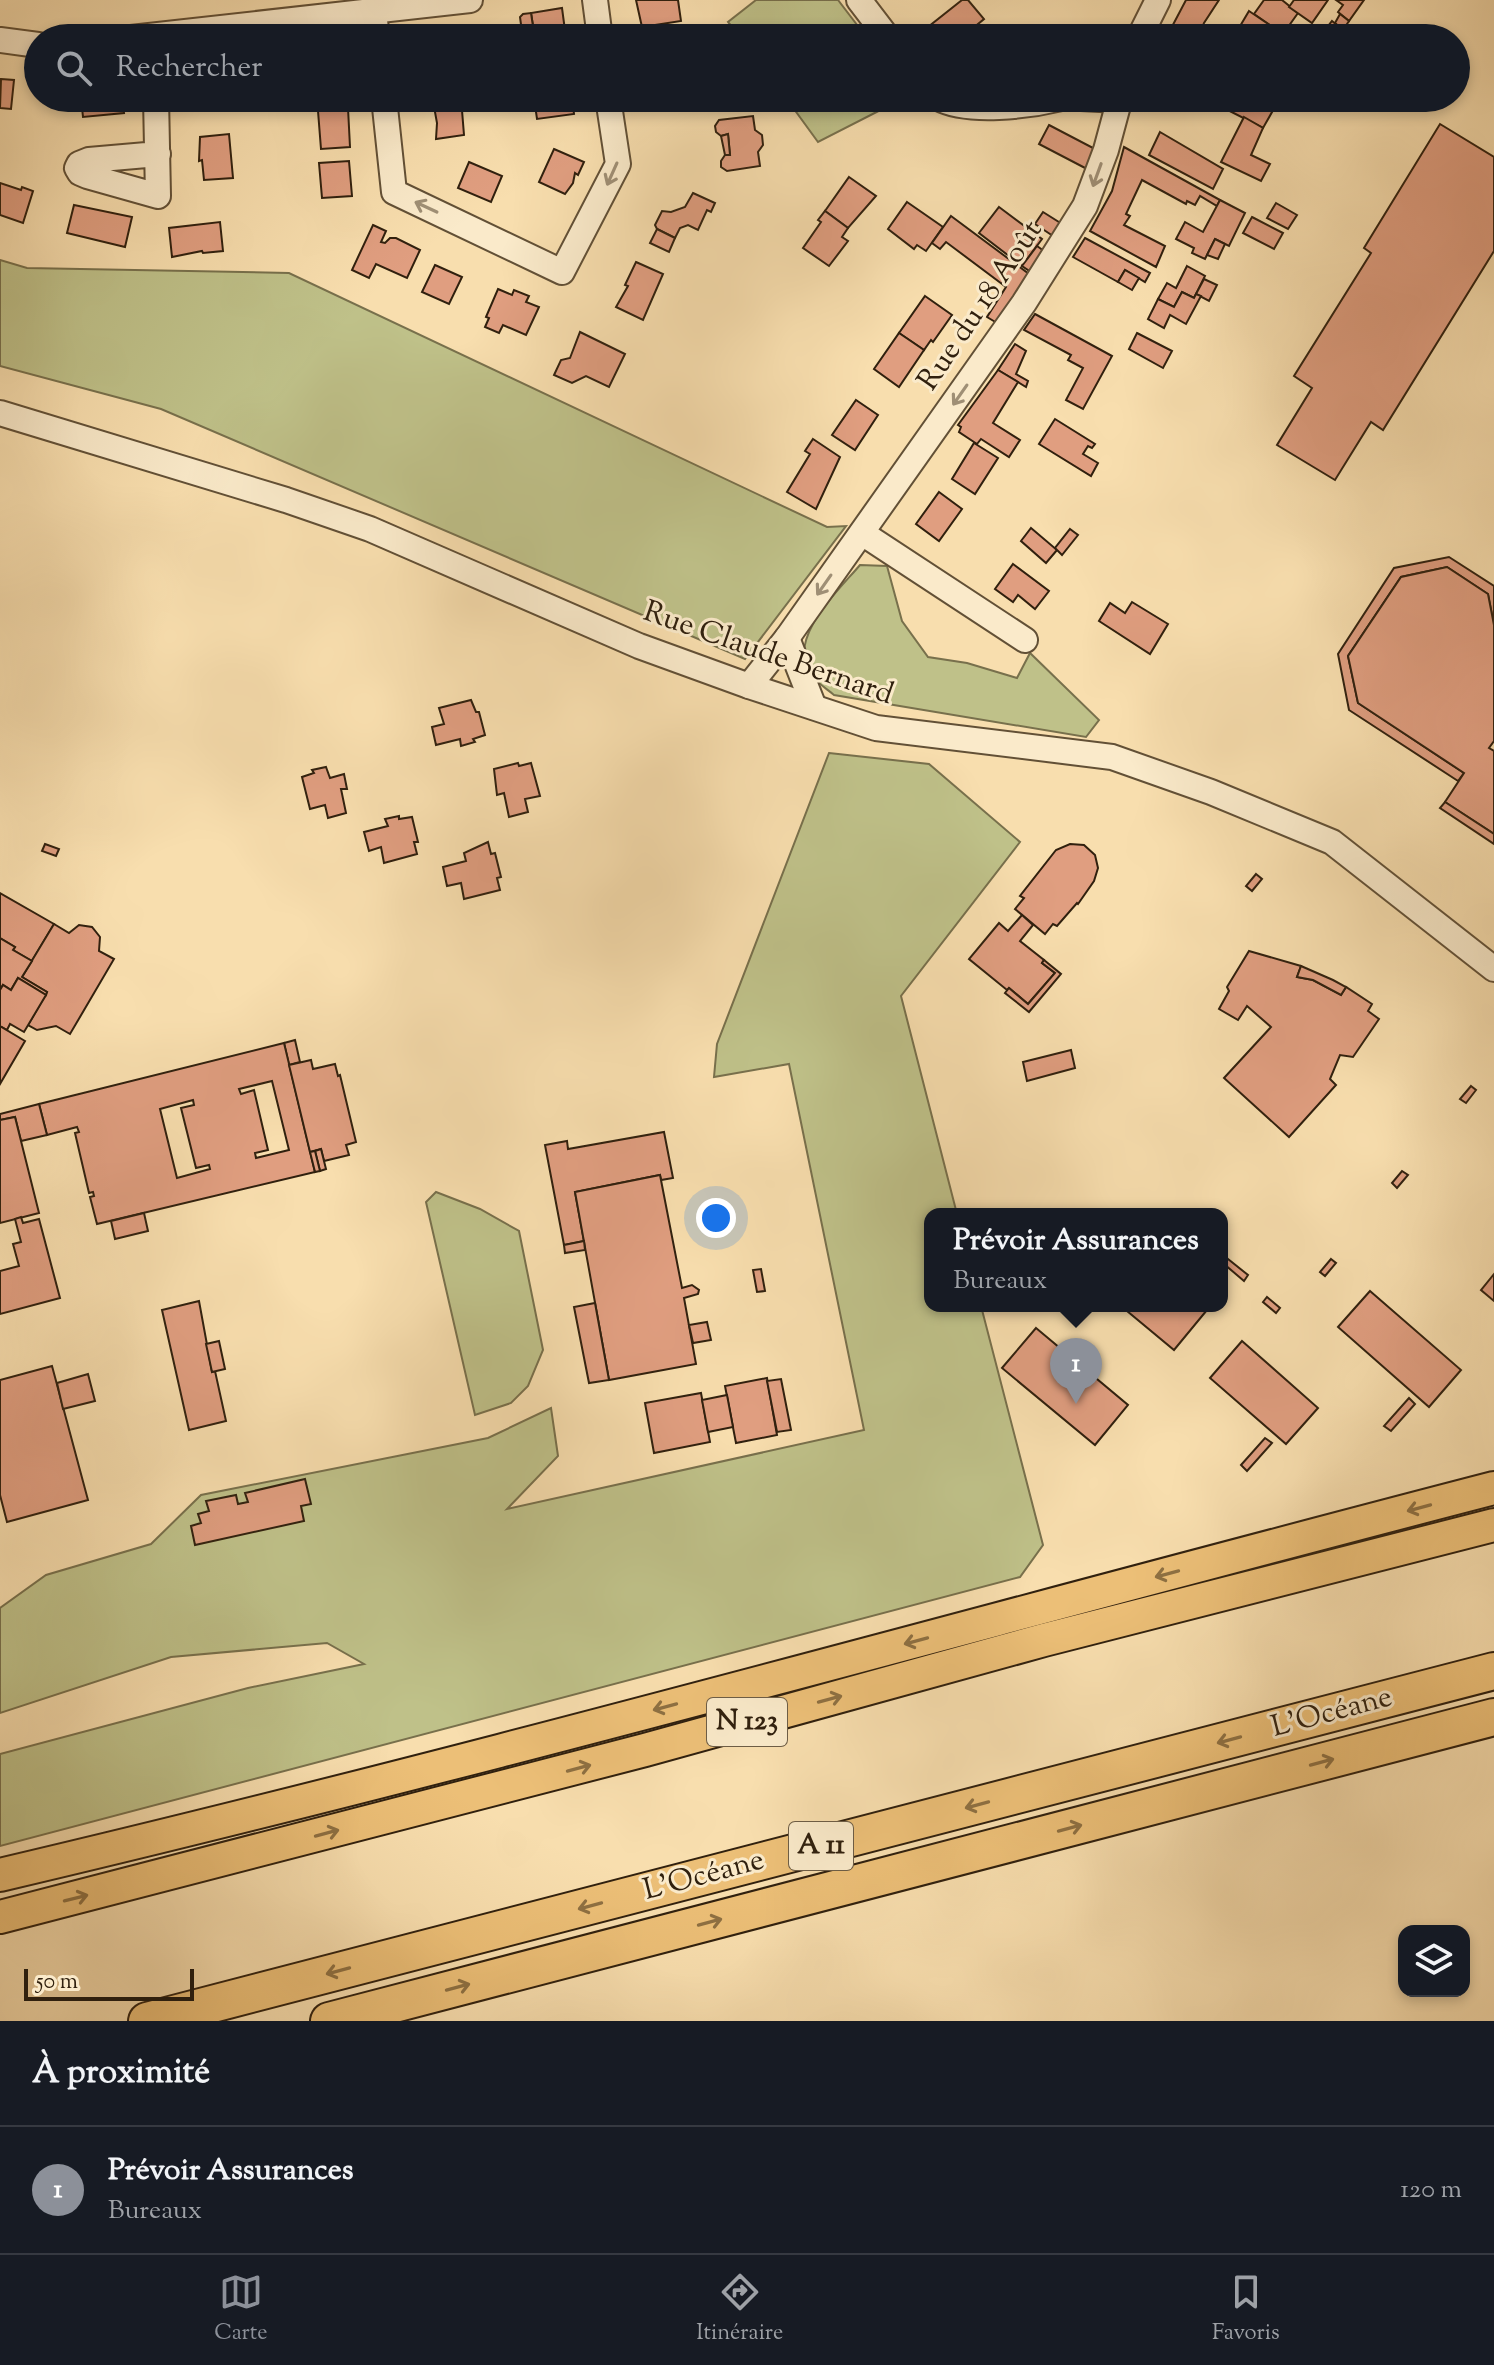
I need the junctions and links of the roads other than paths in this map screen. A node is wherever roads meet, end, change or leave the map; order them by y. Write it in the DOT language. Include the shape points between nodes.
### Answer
graph roads {
  1 [pos="470,0"];
  2 [pos="595,0"];
  3 [pos="859,0"];
  4 [pos="1158,0"];
  5 [pos="374,12"];
  6 [pos="265,24"];
  7 [pos="375,24"];
  8 [pos="598,24"];
  9 [pos="877,24"];
  10 [pos="1146,24"];
  11 [pos="0,40"];
  12 [pos="24,43"];
  13 [pos="156,112"];
  14 [pos="385,112"];
  15 [pos="610,112"];
  16 [pos="1116,112"];
  17 [pos="158,154"];
  18 [pos="0,413"];
  19 [pos="862,533"];
  20 [pos="787,638"];
  21 [pos="1025,640"];
  22 [pos="749,686"];
  23 [pos="814,707"];
  24 [pos="1494,969"];
  25 [pos="1494,1488"];
  26 [pos="1494,1525"];
  27 [pos="1494,1671"];
  28 [pos="1494,1717"];
  29 [pos="0,1875"];
  30 [pos="0,1917"];
  31 [pos="147,2021"];
  32 [pos="329,2021"];
  1 -- 5 [label="street"];
  2 -- 8 [label="street"];
  3 -- 9 [label="street"];
  4 -- 10 [label="street"];
  5 -- 6 [label="street"];
  5 -- 7 [label="street"];
  11 -- 12 [label="street"];
  13 -- 17 [label="street"];
  15 -- 14 [label="street, one-way" via="618,164 562,272 394,192"];
  16 -- 19 [label="street, Rue du 18 Août, one-way" via="1085,206 1024,303"];
  18 -- 22 [label="street, Rue Claude Bernard" via="370,529 639,646"];
  19 -- 20 [label="street, Rue du 18 Août, one-way"];
  19 -- 21 [label="street"];
  20 -- 22 [label="street, Rue du 18 Août"];
  20 -- 23 [label="street"];
  22 -- 23 [label="street, Rue Claude Bernard"];
  23 -- 24 [label="street, Rue Claude Bernard" via="876,728 1112,757 1211,792 1332,842"];
  25 -- 29 [label="main road, N 123, one-way" via="649,1712"];
  30 -- 26 [label="main road, N 123, one-way"];
  27 -- 31 [label="highway, L’Océane / A 11, one-way"];
  32 -- 28 [label="highway, L’Océane / A 11, one-way"];
}
